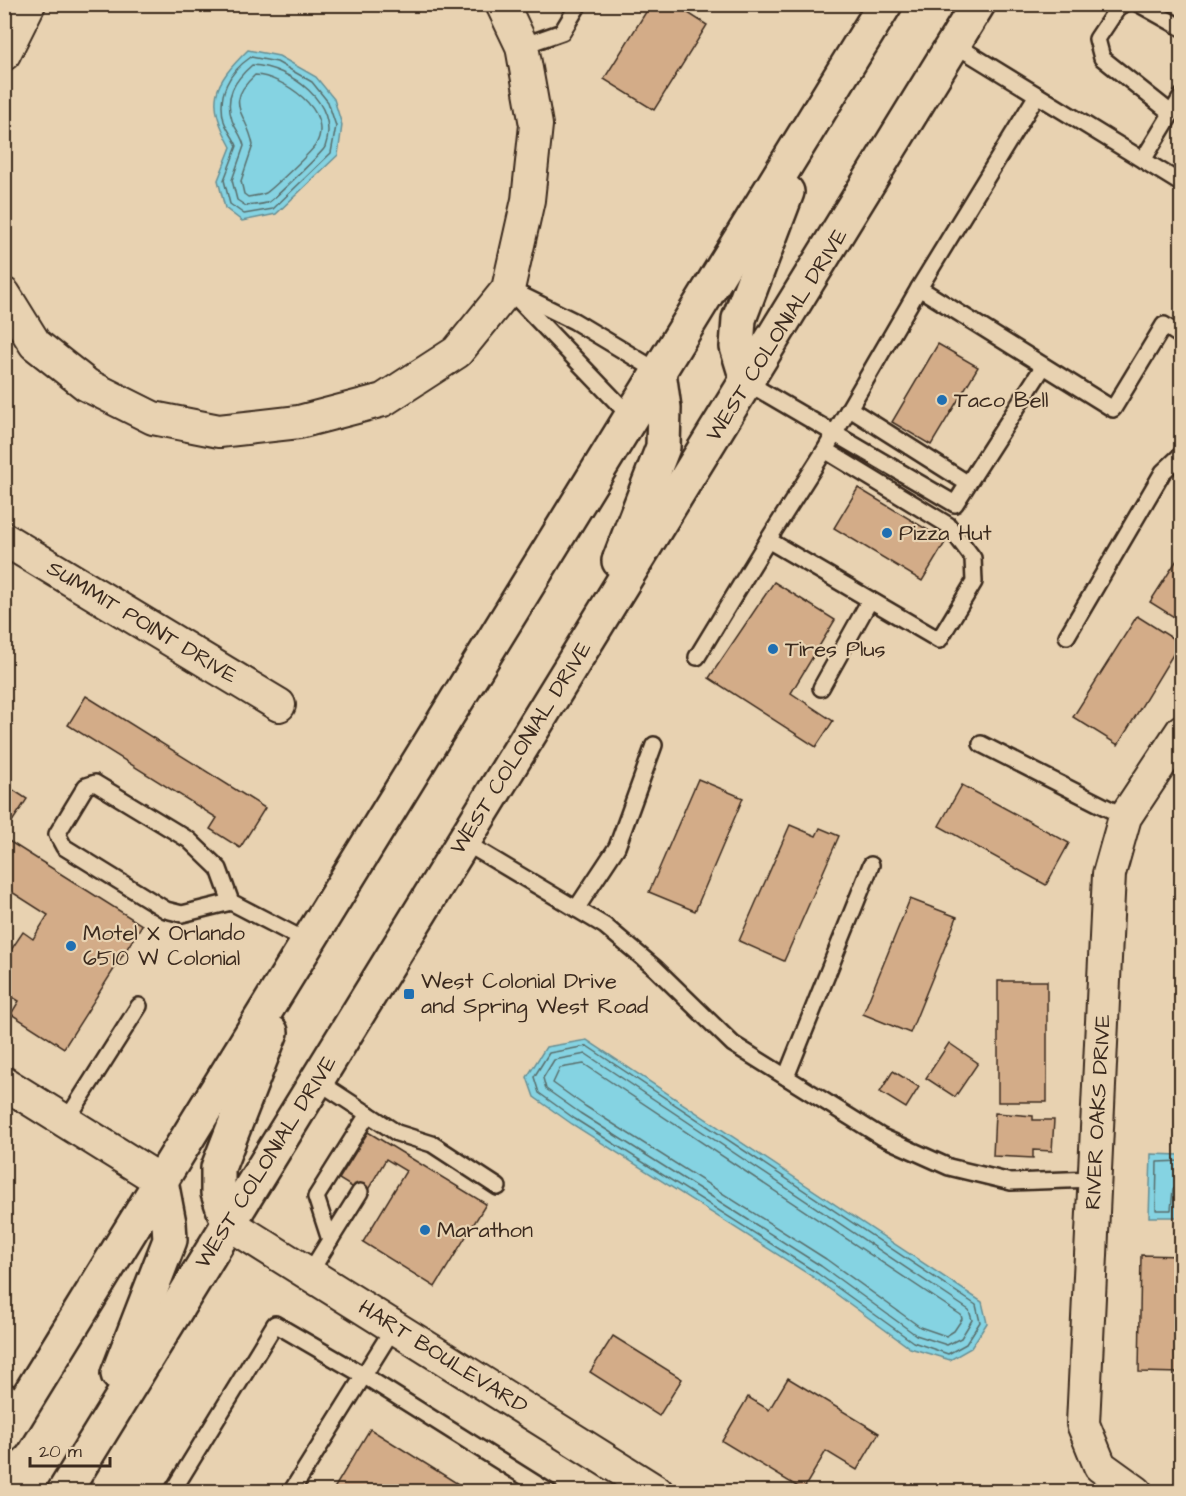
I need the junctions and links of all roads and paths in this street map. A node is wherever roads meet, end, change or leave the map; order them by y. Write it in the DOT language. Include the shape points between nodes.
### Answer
graph roads {
  1 [pos="29,4"];
  2 [pos="502,4"];
  3 [pos="579,4"];
  4 [pos="885,4"];
  5 [pos="978,4"];
  6 [pos="1124,4"];
  7 [pos="1139,4"];
  8 [pos="1182,28"];
  9 [pos="954,44"];
  10 [pos="522,46"];
  11 [pos="4,54"];
  12 [pos="1037,94"];
  13 [pos="1182,96"];
  14 [pos="1171,113"];
  15 [pos="814,120"];
  16 [pos="1143,160"];
  17 [pos="1182,184"];
  18 [pos="919,288"];
  19 [pos="508,289"];
  20 [pos="4,294"];
  21 [pos="1182,337"];
  22 [pos="1043,367"];
  23 [pos="659,372"];
  24 [pos="748,383"];
  25 [pos="849,409"];
  26 [pos="630,417"];
  27 [pos="835,432"];
  28 [pos="825,450"];
  29 [pos="1182,454"];
  30 [pos="967,483"];
  31 [pos="4,539"];
  32 [pos="768,540"];
  33 [pos="870,600"];
  34 [pos="591,636"];
  35 [pos="1067,636"];
  36 [pos="697,657"];
  37 [pos="821,688"];
  38 [pos="279,705"];
  39 [pos="1182,731"];
  40 [pos="981,744"];
  41 [pos="654,745"];
  42 [pos="1125,817"];
  43 [pos="464,842"];
  44 [pos="871,865"];
  45 [pos="231,902"];
  46 [pos="576,909"];
  47 [pos="308,942"];
  48 [pos="139,1005"];
  49 [pos="786,1077"];
  50 [pos="316,1080"];
  51 [pos="8,1094"];
  52 [pos="369,1114"];
  53 [pos="66,1121"];
  54 [pos="1094,1179"];
  55 [pos="161,1181"];
  56 [pos="498,1187"];
  57 [pos="360,1192"];
  58 [pos="228,1223"];
  59 [pos="330,1240"];
  60 [pos="309,1274"];
  61 [pos="394,1327"];
  62 [pos="363,1375"];
  63 [pos="15,1396"];
  64 [pos="4,1436"];
  65 [pos="82,1462"];
  66 [pos="64,1491"];
  67 [pos="172,1491"];
  68 [pos="291,1491"];
  69 [pos="549,1491"];
  70 [pos="657,1491"];
  71 [pos="1136,1491"];
  1 -- 11 [label="street"];
  2 -- 10 [label="street"];
  3 -- 10 [label="lane" via="562,32"];
  4 -- 15 [label="highway"];
  5 -- 9 [label="highway, WEST COLONIAL DRIVE"];
  6 -- 14 [label="lane" via="1097,39 1102,58"];
  7 -- 8 [label="lane"];
  9 -- 12 [label="lane"];
  9 -- 24 [label="highway, WEST COLONIAL DRIVE"];
  10 -- 19 [label="street" via="536,125 528,200"];
  12 -- 16 [label="lane"];
  12 -- 18 [label="lane"];
  13 -- 14 [label="lane"];
  14 -- 16 [label="lane"];
  15 -- 23 [label="highway"];
  15 -- 24 [label="highway" via="739,319 737,347"];
  16 -- 17 [label="lane"];
  18 -- 22 [label="lane"];
  18 -- 25 [label="lane"];
  19 -- 20 [label="street" via="456,352 383,400 299,422 219,431 153,418 87,385 35,344"];
  19 -- 23 [label="lane" via="574,321"];
  19 -- 26 [label="lane"];
  21 -- 22 [label="lane" via="1164,325 1113,410"];
  22 -- 30 [label="lane"];
  23 -- 26 [label="highway"];
  23 -- 34 [label="highway" via="664,408 663,447"];
  24 -- 27 [label="lane"];
  24 -- 34 [label="highway, WEST COLONIAL DRIVE"];
  25 -- 27 [label="lane"];
  25 -- 30 [label="lane"];
  26 -- 47 [label="highway"];
  27 -- 28 [label="lane"];
  27 -- 30 [label="lane" via="955,504"];
  28 -- 32 [label="lane"];
  28 -- 33 [label="lane" via="948,525 973,558 974,582 939,640"];
  29 -- 35 [label="lane" via="1162,472"];
  31 -- 38 [label="street, SUMMIT POINT DRIVE"];
  32 -- 33 [label="lane"];
  32 -- 36 [label="lane"];
  33 -- 37 [label="lane"];
  34 -- 43 [label="highway, WEST COLONIAL DRIVE"];
  39 -- 42 [label="street, RIVER OAKS DRIVE"];
  40 -- 42 [label="lane"];
  41 -- 46 [label="lane" via="617,847"];
  42 -- 54 [label="street, RIVER OAKS DRIVE" via="1109,874"];
  43 -- 46 [label="lane"];
  43 -- 50 [label="highway, WEST COLONIAL DRIVE"];
  44 -- 49 [label="lane"];
  45 -- 45 [label="lane" via="219,869 189,840 95,783 86,786 57,834 64,848 166,910 182,914"];
  45 -- 47 [label="lane"];
  46 -- 49 [label="lane" via="605,926 655,968 733,1044"];
  47 -- 55 [label="highway"];
  47 -- 58 [label="highway" via="218,1168 218,1193"];
  48 -- 53 [label="lane"];
  49 -- 54 [label="lane" via="882,1137 949,1167 1011,1182"];
  50 -- 52 [label="lane"];
  50 -- 58 [label="highway, WEST COLONIAL DRIVE"];
  51 -- 53 [label="street"];
  52 -- 56 [label="lane" via="393,1139 432,1144"];
  52 -- 59 [label="lane" via="316,1197"];
  53 -- 55 [label="street"];
  54 -- 71 [label="street, RIVER OAKS DRIVE" via="1083,1424 1100,1466"];
  55 -- 63 [label="highway"];
  55 -- 65 [label="highway" via="170,1240"];
  57 -- 59 [label="lane"];
  58 -- 60 [label="street, HART BOULEVARD"];
  58 -- 65 [label="highway, WEST COLONIAL DRIVE"];
  59 -- 60 [label="lane"];
  60 -- 61 [label="street, HART BOULEVARD"];
  61 -- 62 [label="lane"];
  61 -- 70 [label="street, HART BOULEVARD"];
  62 -- 67 [label="lane" via="275,1324"];
  62 -- 68 [label="lane"];
  62 -- 69 [label="lane"];
  63 -- 64 [label="highway"];
  65 -- 66 [label="highway, WEST COLONIAL DRIVE"];
}
